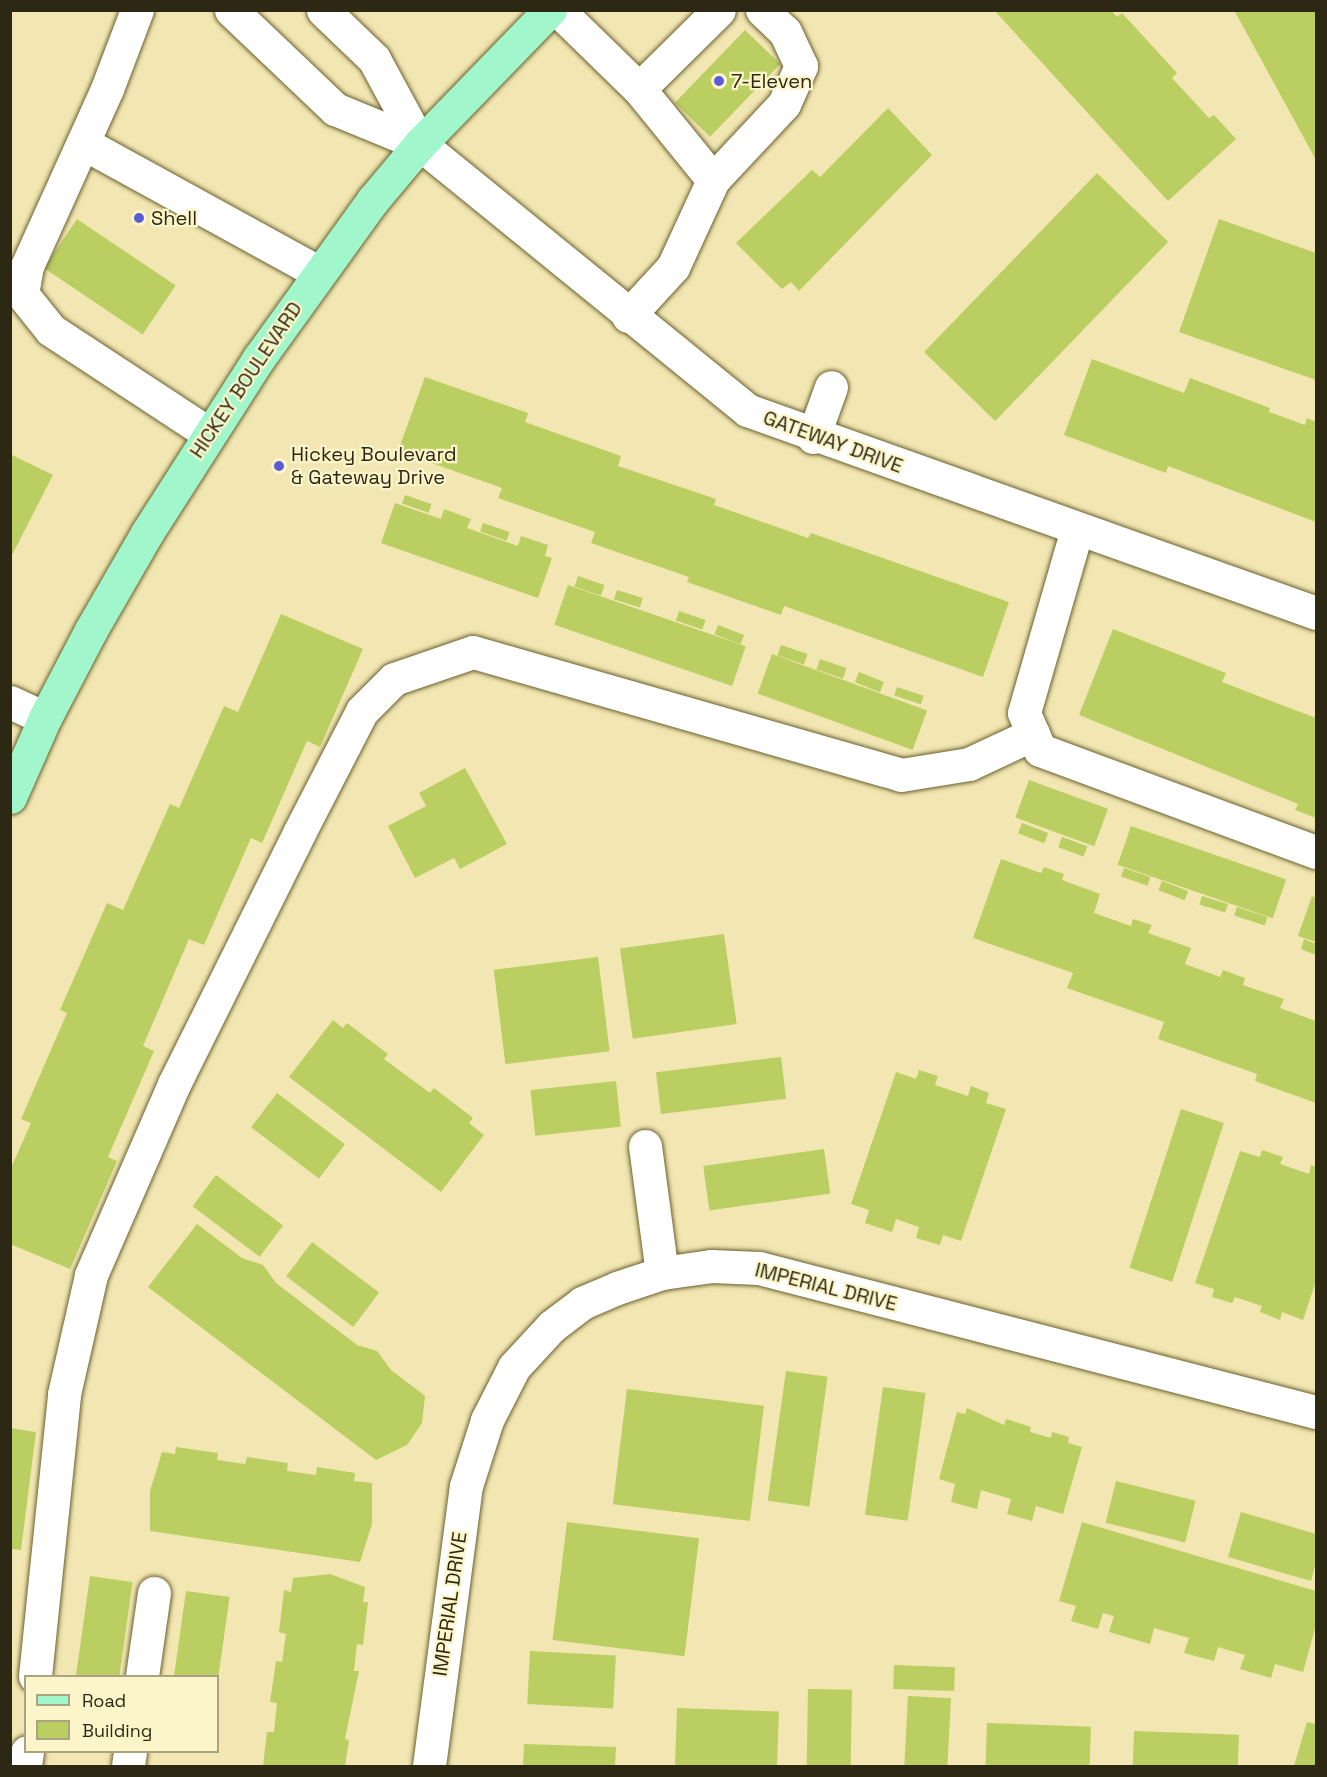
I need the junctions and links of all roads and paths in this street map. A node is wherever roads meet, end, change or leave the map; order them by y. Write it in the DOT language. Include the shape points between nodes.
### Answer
graph roads {
  1 [pos="137,10"];
  2 [pos="231,10"];
  3 [pos="323,10"];
  4 [pos="550,10"];
  5 [pos="558,10"];
  6 [pos="719,10"];
  7 [pos="762,10"];
  8 [pos="639,89"];
  9 [pos="83,143"];
  10 [pos="420,144"];
  11 [pos="713,180"];
  12 [pos="318,272"];
  13 [pos="628,316"];
  14 [pos="831,387"];
  15 [pos="208,433"];
  16 [pos="813,436"];
  17 [pos="1077,529"];
  18 [pos="1317,613"];
  19 [pos="10,702"];
  20 [pos="45,718"];
  21 [pos="1033,734"];
  22 [pos="10,796"];
  23 [pos="1317,852"];
  24 [pos="645,1146"];
  25 [pos="662,1273"];
  26 [pos="1317,1412"];
  27 [pos="154,1593"];
  28 [pos="35,1675"];
  29 [pos="142,1675"];
  30 [pos="429,1767"];
  1 -- 9 [label="street"];
  2 -- 10 [label="street, GATEWAY DRIVE" via="335,109"];
  3 -- 10 [label="street, GATEWAY DRIVE" via="374,60"];
  4 -- 10 [label="main road, HICKEY BOULEVARD"];
  5 -- 8 [label="street"];
  6 -- 8 [label="street"];
  7 -- 11 [label="street" via="785,32 801,66 784,104"];
  8 -- 11 [label="street"];
  9 -- 12 [label="street"];
  9 -- 15 [label="street" via="27,266 22,294 51,330"];
  10 -- 12 [label="main road, HICKEY BOULEVARD"];
  10 -- 13 [label="street, GATEWAY DRIVE"];
  11 -- 13 [label="street" via="673,267"];
  12 -- 15 [label="main road, HICKEY BOULEVARD"];
  13 -- 16 [label="street, GATEWAY DRIVE" via="747,410"];
  14 -- 16 [label="street"];
  15 -- 20 [label="main road, HICKEY BOULEVARD" via="130,562"];
  16 -- 17 [label="street, GATEWAY DRIVE"];
  17 -- 18 [label="street, GATEWAY DRIVE"];
  17 -- 21 [label="street" via="1024,713"];
  19 -- 20 [label="street"];
  20 -- 22 [label="main road, HICKEY BOULEVARD"];
  21 -- 23 [label="street" via="1040,750"];
  21 -- 28 [label="street" via="969,764 901,775 473,652 394,679 362,711 299,833 174,1084 91,1275 64,1394"];
  24 -- 25 [label="street"];
  25 -- 26 [label="street, IMPERIAL DRIVE" via="711,1266 759,1268"];
  25 -- 30 [label="street, IMPERIAL DRIVE" via="582,1303 552,1326 514,1367 487,1420 466,1485"];
  27 -- 29 [label="street"];
}
